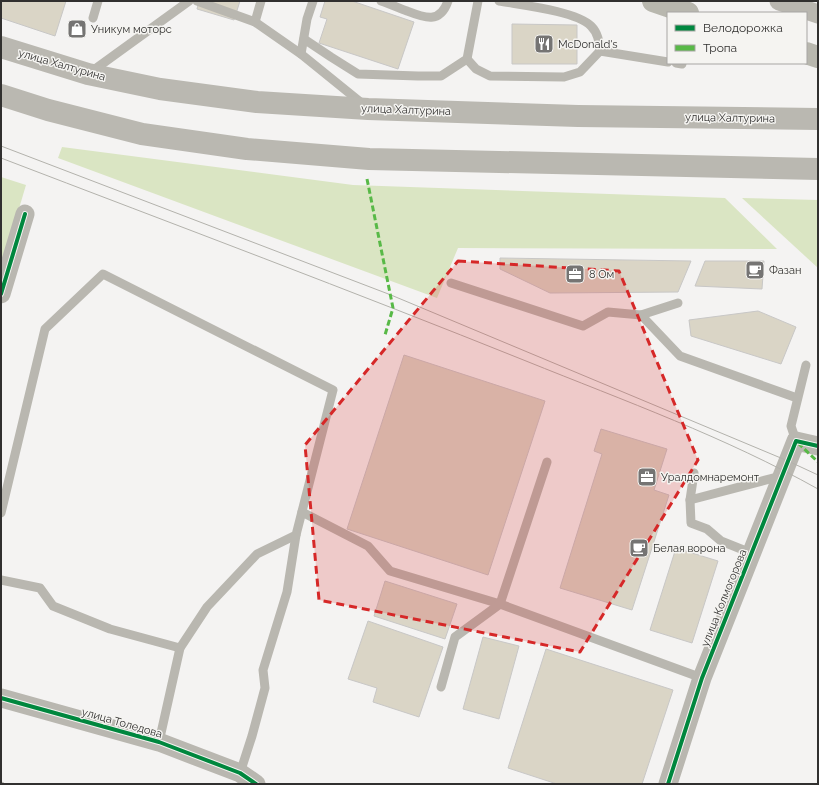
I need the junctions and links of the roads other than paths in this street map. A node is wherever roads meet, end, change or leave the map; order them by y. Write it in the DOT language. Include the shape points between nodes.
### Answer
graph roads {
  1 [pos="98,1"];
  2 [pos="189,1"];
  3 [pos="197,1"];
  4 [pos="261,1"];
  5 [pos="314,1"];
  6 [pos="381,1"];
  7 [pos="448,1"];
  8 [pos="478,1"];
  9 [pos="499,1"];
  10 [pos="653,1"];
  11 [pos="779,1"];
  12 [pos="685,12"];
  13 [pos="818,14"];
  14 [pos="93,18"];
  15 [pos="255,22"];
  16 [pos="304,39"];
  17 [pos="1,46"];
  18 [pos="600,51"];
  19 [pos="807,53"];
  20 [pos="301,54"];
  21 [pos="818,57"];
  22 [pos="467,59"];
  23 [pos="667,62"];
  24 [pos="88,74"];
  25 [pos="1,95"];
  26 [pos="368,108"];
  27 [pos="818,119"];
  28 [pos="818,169"];
  29 [pos="25,214"];
  30 [pos="451,283"];
  31 [pos="1,294"];
  32 [pos="678,303"];
  33 [pos="641,315"];
  34 [pos="806,365"];
  35 [pos="798,398"];
  36 [pos="796,442"];
  37 [pos="818,446"];
  38 [pos="547,462"];
  39 [pos="694,474"];
  40 [pos="783,476"];
  41 [pos="690,500"];
  42 [pos="302,512"];
  43 [pos="1,513"];
  44 [pos="296,535"];
  45 [pos="751,552"];
  46 [pos="1,580"];
  47 [pos="500,604"];
  48 [pos="180,648"];
  49 [pos="702,678"];
  50 [pos="441,687"];
  51 [pos="1,698"];
  52 [pos="159,742"];
  53 [pos="240,773"];
  54 [pos="256,784"];
  55 [pos="668,784"];
  1 -- 14 [label="lane"];
  2 -- 24 [label="lane"];
  3 -- 15 [label="lane"];
  4 -- 15 [label="lane"];
  5 -- 16 [label="lane" via="307,19"];
  6 -- 7 [label="lane" via="425,18 436,17 445,9"];
  8 -- 22 [label="lane"];
  9 -- 18 [label="lane" via="573,15 590,25 598,37"];
  10 -- 12 [label="main road"];
  11 -- 13 [label="street"];
  15 -- 20 [label="lane"];
  16 -- 20 [label="lane"];
  16 -- 22 [label="lane" via="358,74 441,76"];
  17 -- 24 [label="main road, улица Халтурина"];
  18 -- 22 [label="lane" via="580,72 564,77 490,76 476,69"];
  18 -- 23 [label="lane"];
  19 -- 21 [label="main road"];
  20 -- 26 [label="lane"];
  24 -- 26 [label="main road, улица Халтурина" via="160,89 257,102"];
  25 -- 28 [label="main road" via="142,134 247,149 369,159"];
  26 -- 27 [label="main road, улица Халтурина" via="578,116"];
  29 -- 31 [label="street"];
  30 -- 33 [label="lane" via="583,326 608,312"];
  32 -- 33 [label="lane"];
  33 -- 35 [label="lane" via="680,356"];
  34 -- 35 [label="lane"];
  35 -- 36 [label="lane" via="791,426"];
  36 -- 37 [label="street"];
  36 -- 40 [label="street, улица Колмогорова"];
  38 -- 47 [label="lane"];
  39 -- 41 [label="lane"];
  40 -- 41 [label="lane"];
  40 -- 45 [label="street, улица Колмогорова"];
  41 -- 45 [label="lane" via="691,523 707,529 721,540"];
  42 -- 43 [label="lane" via="332,390 102,274 45,329"];
  42 -- 44 [label="lane"];
  42 -- 47 [label="lane" via="368,546 390,571"];
  44 -- 48 [label="lane" via="257,554 207,606"];
  44 -- 53 [label="lane" via="287,592 263,670 265,688"];
  45 -- 49 [label="street, улица Колмогорова"];
  46 -- 48 [label="lane" via="40,588 53,606 110,629"];
  47 -- 49 [label="lane"];
  47 -- 50 [label="lane" via="455,638"];
  48 -- 52 [label="lane"];
  49 -- 55 [label="street, улица Колмогорова"];
  51 -- 52 [label="street, улица Толедова"];
  52 -- 53 [label="street, улица Толедова"];
  53 -- 54 [label="street, улица Толедова"];
}
